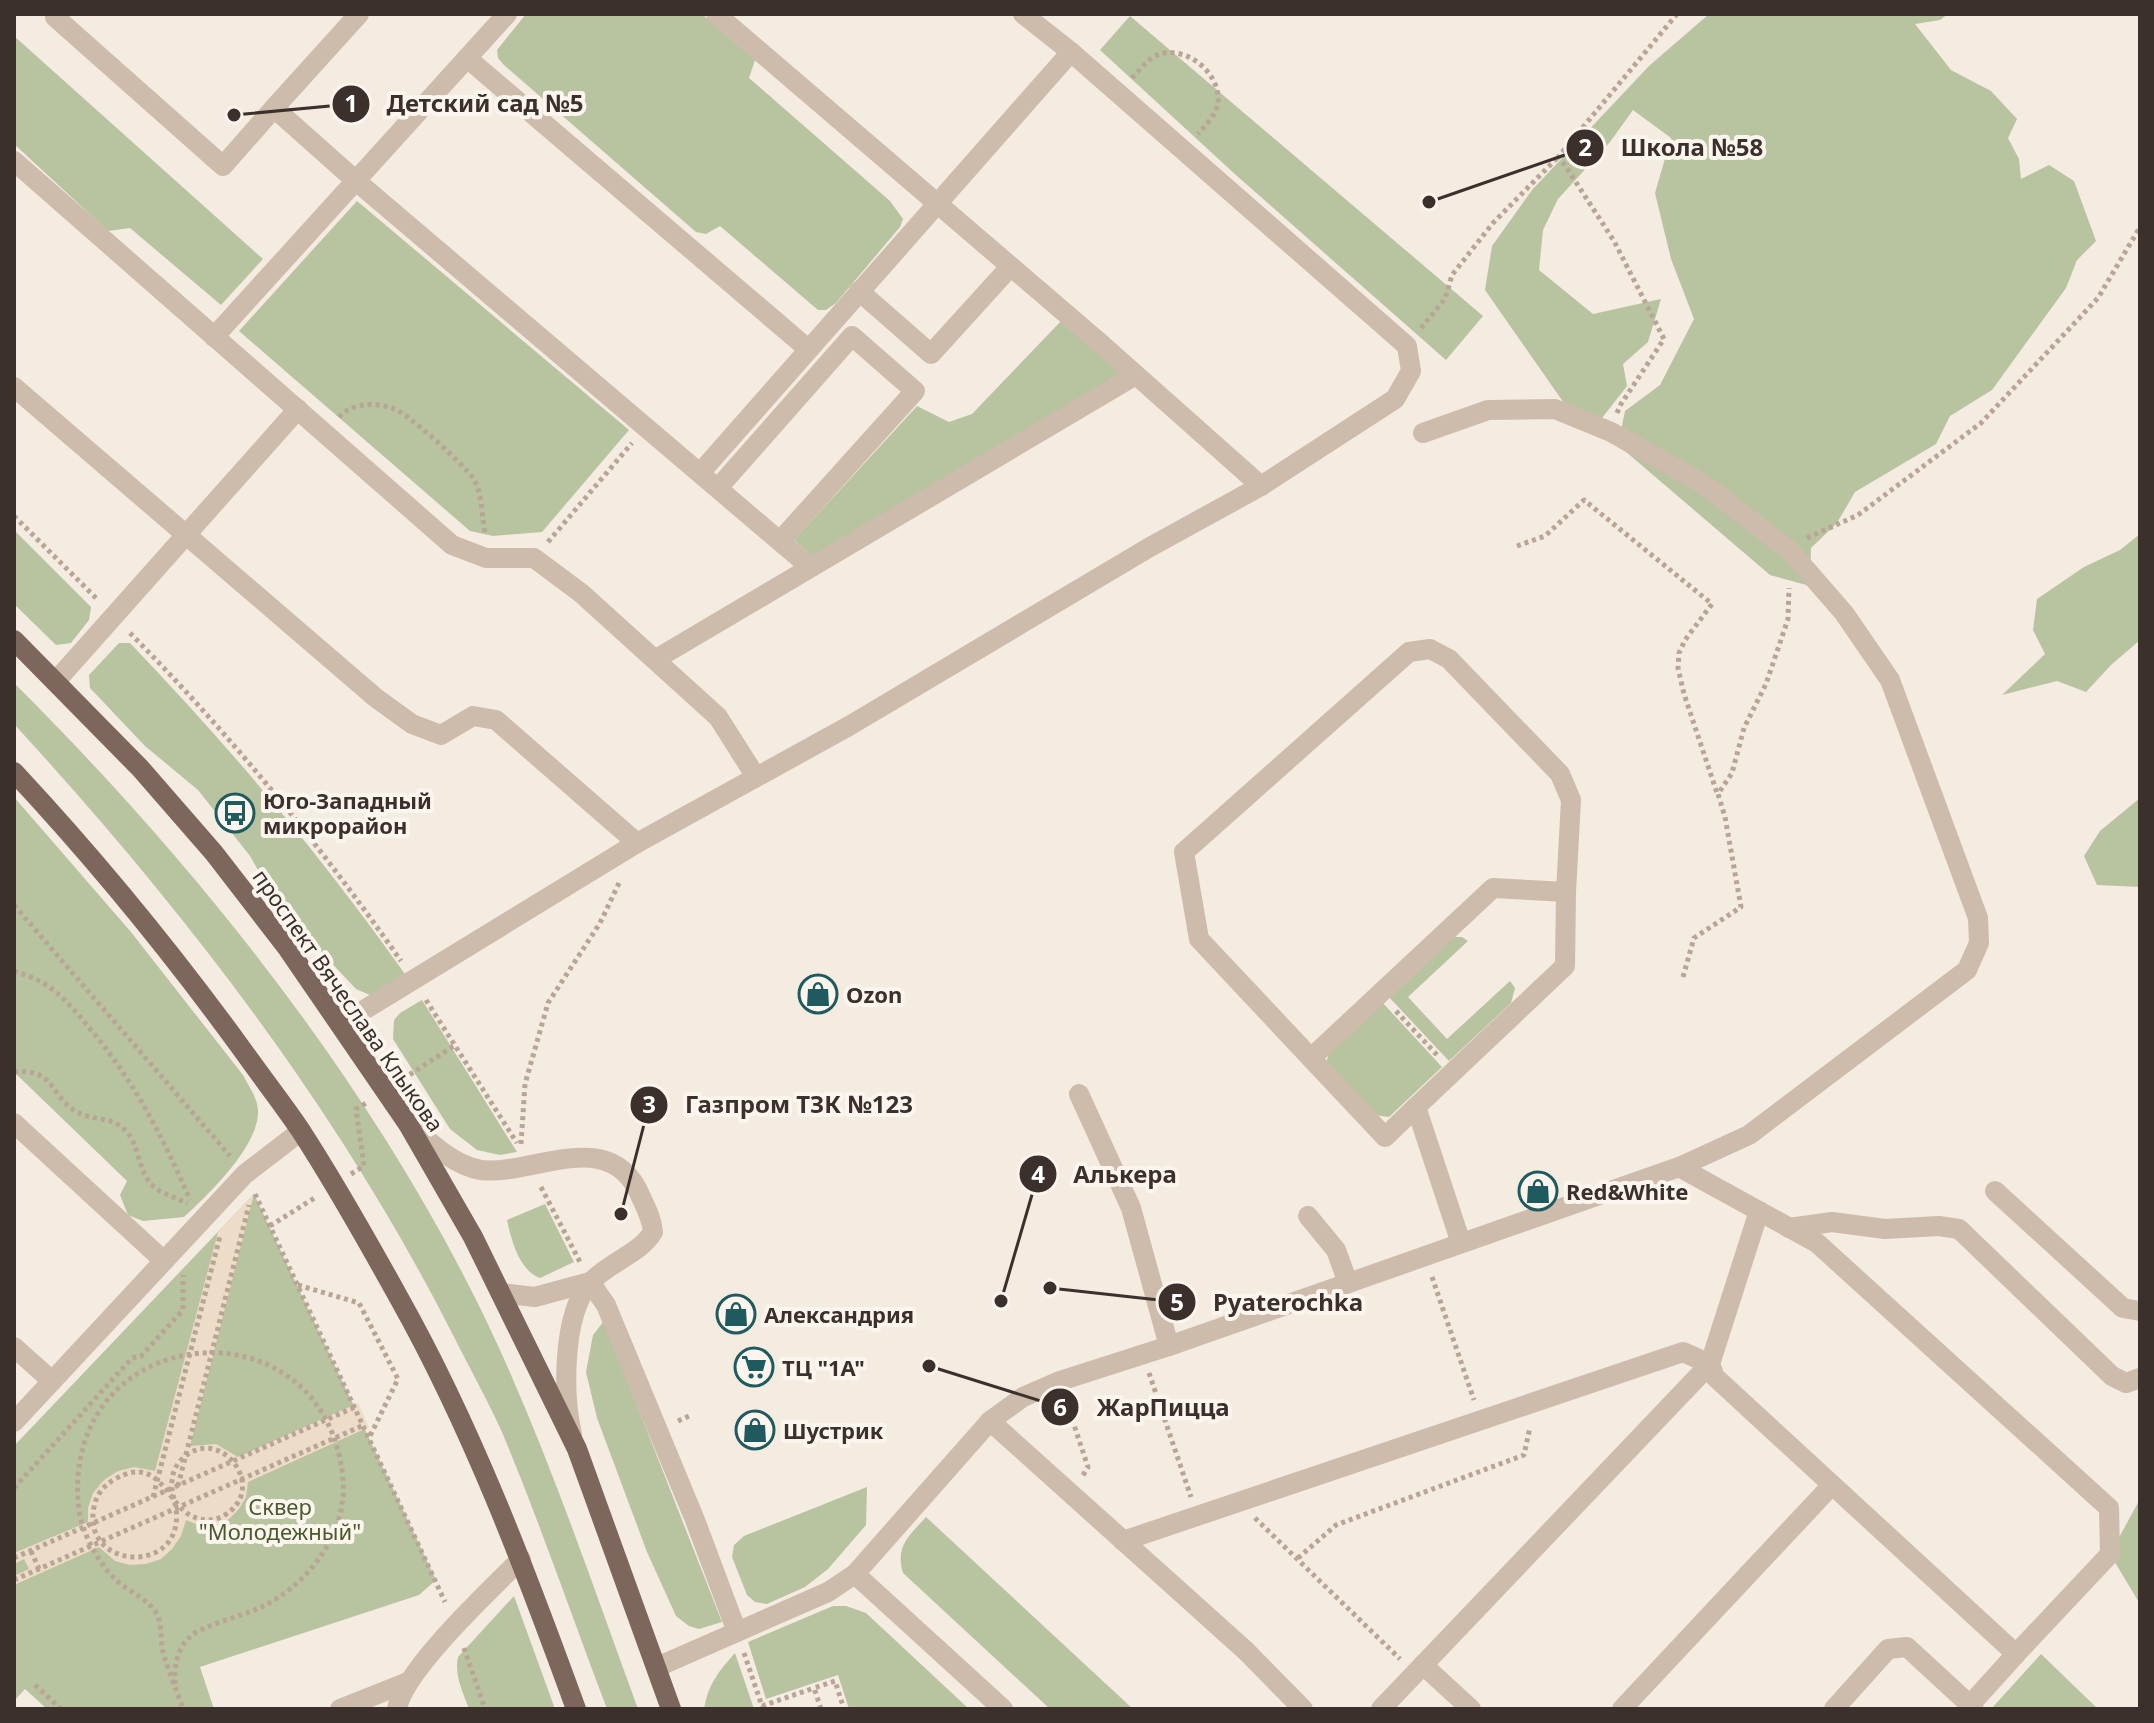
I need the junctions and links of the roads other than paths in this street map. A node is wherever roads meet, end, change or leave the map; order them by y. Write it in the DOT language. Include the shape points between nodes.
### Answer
graph roads {
  1 [pos="58,14"];
  2 [pos="359,14"];
  3 [pos="507,14"];
  4 [pos="716,14"];
  5 [pos="1023,14"];
  6 [pos="1071,52"];
  7 [pos="467,58"];
  8 [pos="274,108"];
  9 [pos="14,161"];
  10 [pos="355,180"];
  11 [pos="936,203"];
  12 [pos="1010,267"];
  13 [pos="859,291"];
  14 [pos="214,337"];
  15 [pos="808,349"];
  16 [pos="1136,375"];
  17 [pos="14,387"];
  18 [pos="298,409"];
  19 [pos="1423,433"];
  20 [pos="700,473"];
  21 [pos="1261,486"];
  22 [pos="718,488"];
  23 [pos="188,534"];
  24 [pos="780,541"];
  25 [pos="810,567"];
  26 [pos="14,640"];
  27 [pos="656,659"];
  28 [pos="56,681"];
  29 [pos="14,772"];
  30 [pos="756,777"];
  31 [pos="637,843"];
  32 [pos="1566,892"];
  33 [pos="341,1024"];
  34 [pos="1311,1058"];
  35 [pos="1079,1094"];
  36 [pos="1416,1107"];
  37 [pos="14,1123"];
  38 [pos="408,1124"];
  39 [pos="301,1131"];
  40 [pos="1679,1167"];
  41 [pos="1995,1191"];
  42 [pos="1759,1211"];
  43 [pos="1308,1216"];
  44 [pos="1789,1228"];
  45 [pos="1461,1243"];
  46 [pos="164,1261"];
  47 [pos="590,1282"];
  48 [pos="1348,1283"];
  49 [pos="501,1293"];
  50 [pos="2140,1311"];
  51 [pos="1169,1346"];
  52 [pos="14,1347"];
  53 [pos="1710,1364"];
  54 [pos="2140,1378"];
  55 [pos="52,1381"];
  56 [pos="990,1421"];
  57 [pos="14,1422"];
  58 [pos="577,1449"];
  59 [pos="1832,1485"];
  60 [pos="1123,1541"];
  61 [pos="521,1559"];
  62 [pos="855,1574"];
  63 [pos="737,1632"];
  64 [pos="2016,1654"];
  65 [pos="657,1667"];
  66 [pos="1419,1669"];
  67 [pos="408,1682"];
  68 [pos="1972,1707"];
  69 [pos="340,1709"];
  70 [pos="397,1709"];
  71 [pos="576,1709"];
  72 [pos="671,1709"];
  73 [pos="1003,1709"];
  74 [pos="1303,1709"];
  75 [pos="1381,1709"];
  76 [pos="1471,1709"];
  77 [pos="1622,1709"];
  78 [pos="1834,1709"];
  1 -- 8 [label="lane" via="55,17 223,166"];
  2 -- 8 [label="lane"];
  3 -- 7 [label="lane"];
  4 -- 11 [label="lane"];
  5 -- 6 [label="lane"];
  6 -- 11 [label="lane"];
  6 -- 21 [label="lane" via="1407,346 1411,371 1395,399"];
  7 -- 10 [label="lane"];
  7 -- 15 [label="lane"];
  8 -- 10 [label="lane"];
  9 -- 14 [label="lane"];
  10 -- 14 [label="lane"];
  10 -- 20 [label="lane"];
  11 -- 12 [label="lane"];
  11 -- 13 [label="lane"];
  12 -- 13 [label="lane" via="931,354"];
  12 -- 16 [label="lane"];
  13 -- 15 [label="lane"];
  14 -- 18 [label="lane"];
  15 -- 20 [label="lane"];
  16 -- 21 [label="lane"];
  16 -- 25 [label="lane"];
  17 -- 23 [label="lane"];
  18 -- 23 [label="lane"];
  18 -- 27 [label="lane" via="452,545 486,558 534,558"];
  19 -- 40 [label="lane" via="1488,410 1555,409 1611,432 1705,485 1790,551 1844,613 1890,680 1978,918 1979,943 1967,970 1749,1135"];
  20 -- 22 [label="lane"];
  21 -- 30 [label="lane"];
  22 -- 24 [label="lane"];
  22 -- 24 [label="lane" via="852,336 915,391"];
  23 -- 28 [label="lane"];
  23 -- 31 [label="lane" via="412,724 441,735 473,716 496,720"];
  24 -- 25 [label="lane"];
  25 -- 27 [label="lane"];
  26 -- 28 [label="main road, проспект Вячеслава Клыкова"];
  27 -- 30 [label="lane" via="718,717"];
  28 -- 33 [label="main road, проспект Вячеслава Клыкова" via="214,853"];
  29 -- 39 [label="main road" via="127,899"];
  30 -- 31 [label="lane"];
  31 -- 33 [label="lane"];
  32 -- 34 [label="lane" via="1493,888"];
  32 -- 34 [label="lane" via="1571,800 1560,774 1449,659 1430,649 1409,652 1184,852 1199,939"];
  32 -- 36 [label="lane" via="1565,966"];
  33 -- 38 [label="main road, проспект Вячеслава Клыкова"];
  34 -- 36 [label="lane" via="1385,1137"];
  35 -- 51 [label="lane" via="1131,1208"];
  36 -- 45 [label="lane"];
  37 -- 46 [label="lane"];
  38 -- 47 [label="lane" via="480,1170 599,1159 615,1164 636,1185 653,1232"];
  38 -- 49 [label="main road, проспект Вячеслава Клыкова"];
  39 -- 46 [label="lane" via="245,1174"];
  39 -- 61 [label="main road" via="400,1299"];
  40 -- 42 [label="lane"];
  40 -- 45 [label="lane"];
  41 -- 50 [label="lane" via="2123,1308"];
  42 -- 44 [label="lane"];
  42 -- 53 [label="lane"];
  43 -- 48 [label="lane" via="1336,1250"];
  44 -- 54 [label="lane" via="1832,1222 1885,1229 1959,1229 2112,1376 2126,1383"];
  44 -- 64 [label="lane" via="1817,1243 2109,1508 2110,1554"];
  45 -- 48 [label="lane"];
  46 -- 55 [label="lane"];
  47 -- 49 [label="lane" via="535,1297"];
  47 -- 58 [label="lane" via="574,1313 567,1359 567,1401"];
  47 -- 63 [label="lane" via="606,1305"];
  48 -- 51 [label="lane"];
  49 -- 58 [label="main road, проспект Вячеслава Клыкова"];
  51 -- 56 [label="lane" via="1060,1381 1023,1397"];
  52 -- 55 [label="lane"];
  53 -- 59 [label="lane" via="1715,1377"];
  53 -- 60 [label="lane" via="1683,1352"];
  53 -- 66 [label="lane"];
  55 -- 57 [label="lane"];
  56 -- 60 [label="lane"];
  56 -- 62 [label="lane"];
  58 -- 65 [label="main road, проспект Вячеслава Клыкова"];
  59 -- 64 [label="lane"];
  59 -- 77 [label="lane"];
  60 -- 74 [label="lane"];
  61 -- 67 [label="lane"];
  61 -- 71 [label="main road"];
  62 -- 63 [label="lane" via="828,1592"];
  62 -- 73 [label="lane"];
  63 -- 65 [label="lane"];
  64 -- 68 [label="lane"];
  65 -- 72 [label="main road, проспект Вячеслава Клыкова"];
  66 -- 75 [label="lane"];
  66 -- 76 [label="lane"];
  67 -- 69 [label="lane"];
  67 -- 70 [label="lane"];
  68 -- 78 [label="lane" via="1907,1647 1888,1649"];
}
